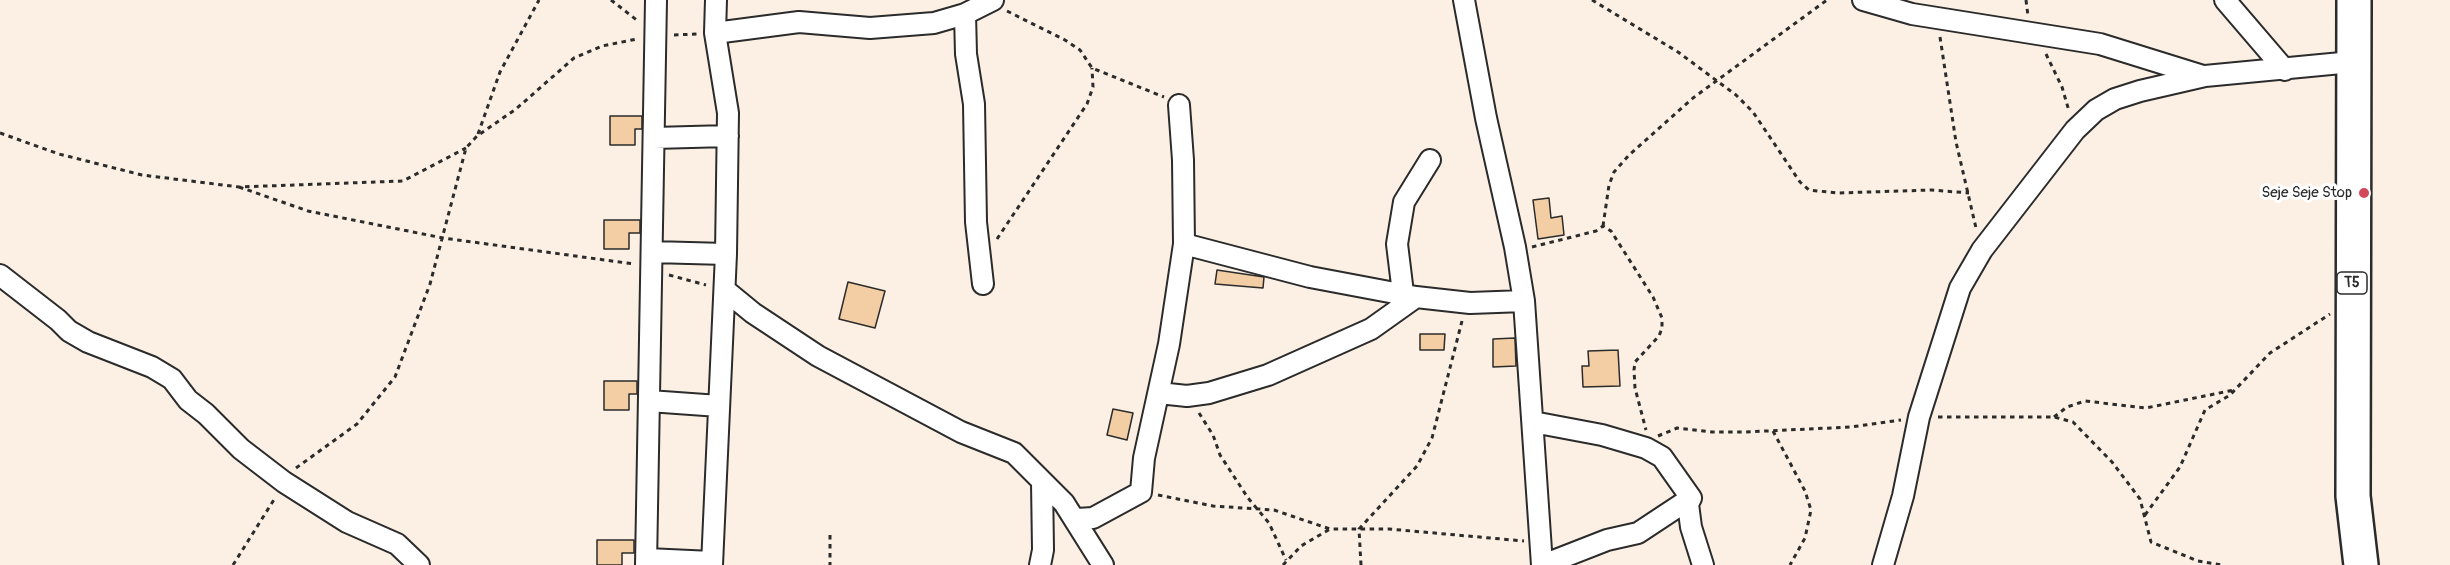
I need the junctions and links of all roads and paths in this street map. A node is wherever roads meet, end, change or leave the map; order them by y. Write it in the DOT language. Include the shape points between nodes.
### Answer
graph roads {
  1 [pos="539,0"];
  2 [pos="611,0"];
  3 [pos="656,0"];
  4 [pos="716,0"];
  5 [pos="1464,0"];
  6 [pos="1592,0"];
  7 [pos="1827,0"];
  8 [pos="1863,0"];
  9 [pos="2225,0"];
  10 [pos="2354,0"];
  11 [pos="991,1"];
  12 [pos="965,14"];
  13 [pos="1937,18"];
  14 [pos="644,27"];
  15 [pos="2030,32"];
  16 [pos="715,33"];
  17 [pos="672,35"];
  18 [pos="640,39"];
  19 [pos="2352,62"];
  20 [pos="1092,68"];
  21 [pos="2285,70"];
  22 [pos="2205,76"];
  23 [pos="1717,80"];
  24 [pos="1179,105"];
  25 [pos="2075,130"];
  26 [pos="0,133"];
  27 [pos="477,136"];
  28 [pos="728,136"];
  29 [pos="654,138"];
  30 [pos="466,148"];
  31 [pos="1430,160"];
  32 [pos="239,187"];
  33 [pos="1969,193"];
  34 [pos="1603,226"];
  35 [pos="444,238"];
  36 [pos="1184,244"];
  37 [pos="1515,246"];
  38 [pos="1982,250"];
  39 [pos="726,254"];
  40 [pos="652,261"];
  41 [pos="0,275"];
  42 [pos="982,275"];
  43 [pos="725,290"];
  44 [pos="1409,295"];
  45 [pos="2352,300"];
  46 [pos="1524,301"];
  47 [pos="1470,303"];
  48 [pos="2236,389"];
  49 [pos="1160,393"];
  50 [pos="1187,396"];
  51 [pos="649,401"];
  52 [pos="719,406"];
  53 [pos="1919,417"];
  54 [pos="2054,417"];
  55 [pos="1533,422"];
  56 [pos="1773,431"];
  57 [pos="1646,444"];
  58 [pos="284,482"];
  59 [pos="1042,482"];
  60 [pos="1141,492"];
  61 [pos="1691,498"];
  62 [pos="1256,507"];
  63 [pos="2145,515"];
  64 [pos="1077,519"];
  65 [pos="1330,528"];
  66 [pos="1359,529"];
  67 [pos="830,535"];
  68 [pos="1542,540"];
  69 [pos="1286,560"];
  70 [pos="646,562"];
  71 [pos="712,564"];
  72 [pos="233,565"];
  73 [pos="419,565"];
  74 [pos="830,565"];
  75 [pos="1040,565"];
  76 [pos="1103,565"];
  77 [pos="1283,565"];
  78 [pos="1361,565"];
  79 [pos="1542,565"];
  80 [pos="1703,565"];
  81 [pos="1790,565"];
  82 [pos="1883,565"];
  83 [pos="2222,565"];
  84 [pos="2361,565"];
  1 -- 27 [label="path" via="500,72"];
  2 -- 14 [label="path"];
  3 -- 29 [label="street"];
  4 -- 16 [label="street"];
  5 -- 37 [label="street"];
  6 -- 23 [label="path"];
  7 -- 23 [label="path"];
  8 -- 13 [label="street"];
  9 -- 21 [label="street"];
  10 -- 19 [label="highway, T5"];
  11 -- 12 [label="street"];
  11 -- 20 [label="path" via="1065,40 1080,50"];
  12 -- 16 [label="street" via="934,23 870,28 799,21"];
  12 -- 42 [label="street" via="966,54 975,113 976,222"];
  13 -- 15 [label="street"];
  13 -- 33 [label="path" via="1953,125"];
  15 -- 22 [label="street" via="2100,45"];
  15 -- 25 [label="path" via="2058,78"];
  16 -- 17 [label="path"];
  16 -- 28 [label="street"];
  18 -- 27 [label="path" via="602,46 574,58 516,109"];
  19 -- 21 [label="street"];
  19 -- 45 [label="highway, T5"];
  20 -- 24 [label="path"];
  20 -- 42 [label="path" via="1093,87 1087,104"];
  21 -- 22 [label="street"];
  22 -- 25 [label="street" via="2115,99"];
  23 -- 33 [label="path" via="1752,112 1809,190"];
  23 -- 34 [label="path" via="1614,172"];
  24 -- 36 [label="street"];
  25 -- 38 [label="street"];
  26 -- 32 [label="path" via="59,154 142,175"];
  27 -- 30 [label="path"];
  28 -- 29 [label="street"];
  28 -- 39 [label="street"];
  29 -- 40 [label="street"];
  30 -- 32 [label="path" via="403,181"];
  30 -- 35 [label="path"];
  31 -- 44 [label="street" via="1404,202 1397,244"];
  32 -- 35 [label="path" via="308,211"];
  33 -- 38 [label="path"];
  34 -- 37 [label="path" via="1536,246"];
  34 -- 57 [label="path" via="1653,297 1662,318 1659,336 1639,357 1634,370"];
  35 -- 40 [label="path"];
  35 -- 58 [label="path" via="396,377 357,424 314,453"];
  36 -- 44 [label="street" via="1310,277"];
  36 -- 49 [label="street"];
  37 -- 46 [label="street"];
  38 -- 53 [label="street" via="1960,288"];
  39 -- 40 [label="street"];
  39 -- 43 [label="street"];
  40 -- 43 [label="path"];
  40 -- 51 [label="street"];
  41 -- 58 [label="street" via="69,331 172,379 188,400 241,449"];
  43 -- 52 [label="street"];
  43 -- 59 [label="street" via="818,356 961,432 1014,453"];
  44 -- 47 [label="street"];
  44 -- 50 [label="street" via="1371,329 1340,344 1243,384"];
  45 -- 48 [label="path" via="2270,353"];
  45 -- 84 [label="highway, T5" via="2353,496"];
  46 -- 47 [label="street"];
  46 -- 55 [label="street"];
  47 -- 66 [label="path" via="1458,331 1427,448 1404,482"];
  48 -- 54 [label="path" via="2146,408 2085,401"];
  48 -- 63 [label="path" via="2202,414 2180,467"];
  49 -- 50 [label="street"];
  49 -- 60 [label="street" via="1144,458"];
  50 -- 62 [label="path" via="1214,435 1228,468"];
  51 -- 52 [label="street"];
  51 -- 70 [label="street"];
  52 -- 71 [label="street"];
  53 -- 54 [label="path"];
  53 -- 56 [label="path" via="1851,427"];
  53 -- 82 [label="street" via="1903,496"];
  54 -- 63 [label="path" via="2073,422 2088,435 2140,499"];
  55 -- 57 [label="street"];
  55 -- 68 [label="street"];
  56 -- 57 [label="path" via="1677,428"];
  56 -- 81 [label="path" via="1811,510 1805,538"];
  57 -- 61 [label="street" via="1662,457"];
  58 -- 72 [label="path"];
  58 -- 73 [label="street" via="347,522 397,544"];
  59 -- 64 [label="street"];
  59 -- 75 [label="street"];
  60 -- 62 [label="path" via="1213,506"];
  60 -- 64 [label="street" via="1093,518"];
  61 -- 79 [label="street" via="1638,533 1607,540"];
  61 -- 80 [label="street" via="1691,527"];
  62 -- 65 [label="path" via="1296,515"];
  62 -- 69 [label="path" via="1272,529"];
  63 -- 83 [label="path" via="2154,544 2198,561"];
  64 -- 76 [label="street"];
  65 -- 66 [label="path"];
  65 -- 69 [label="path"];
  66 -- 68 [label="path"];
  66 -- 78 [label="path"];
  67 -- 74 [label="path"];
  68 -- 79 [label="street"];
  69 -- 77 [label="path"];
  70 -- 71 [label="street"];
}
